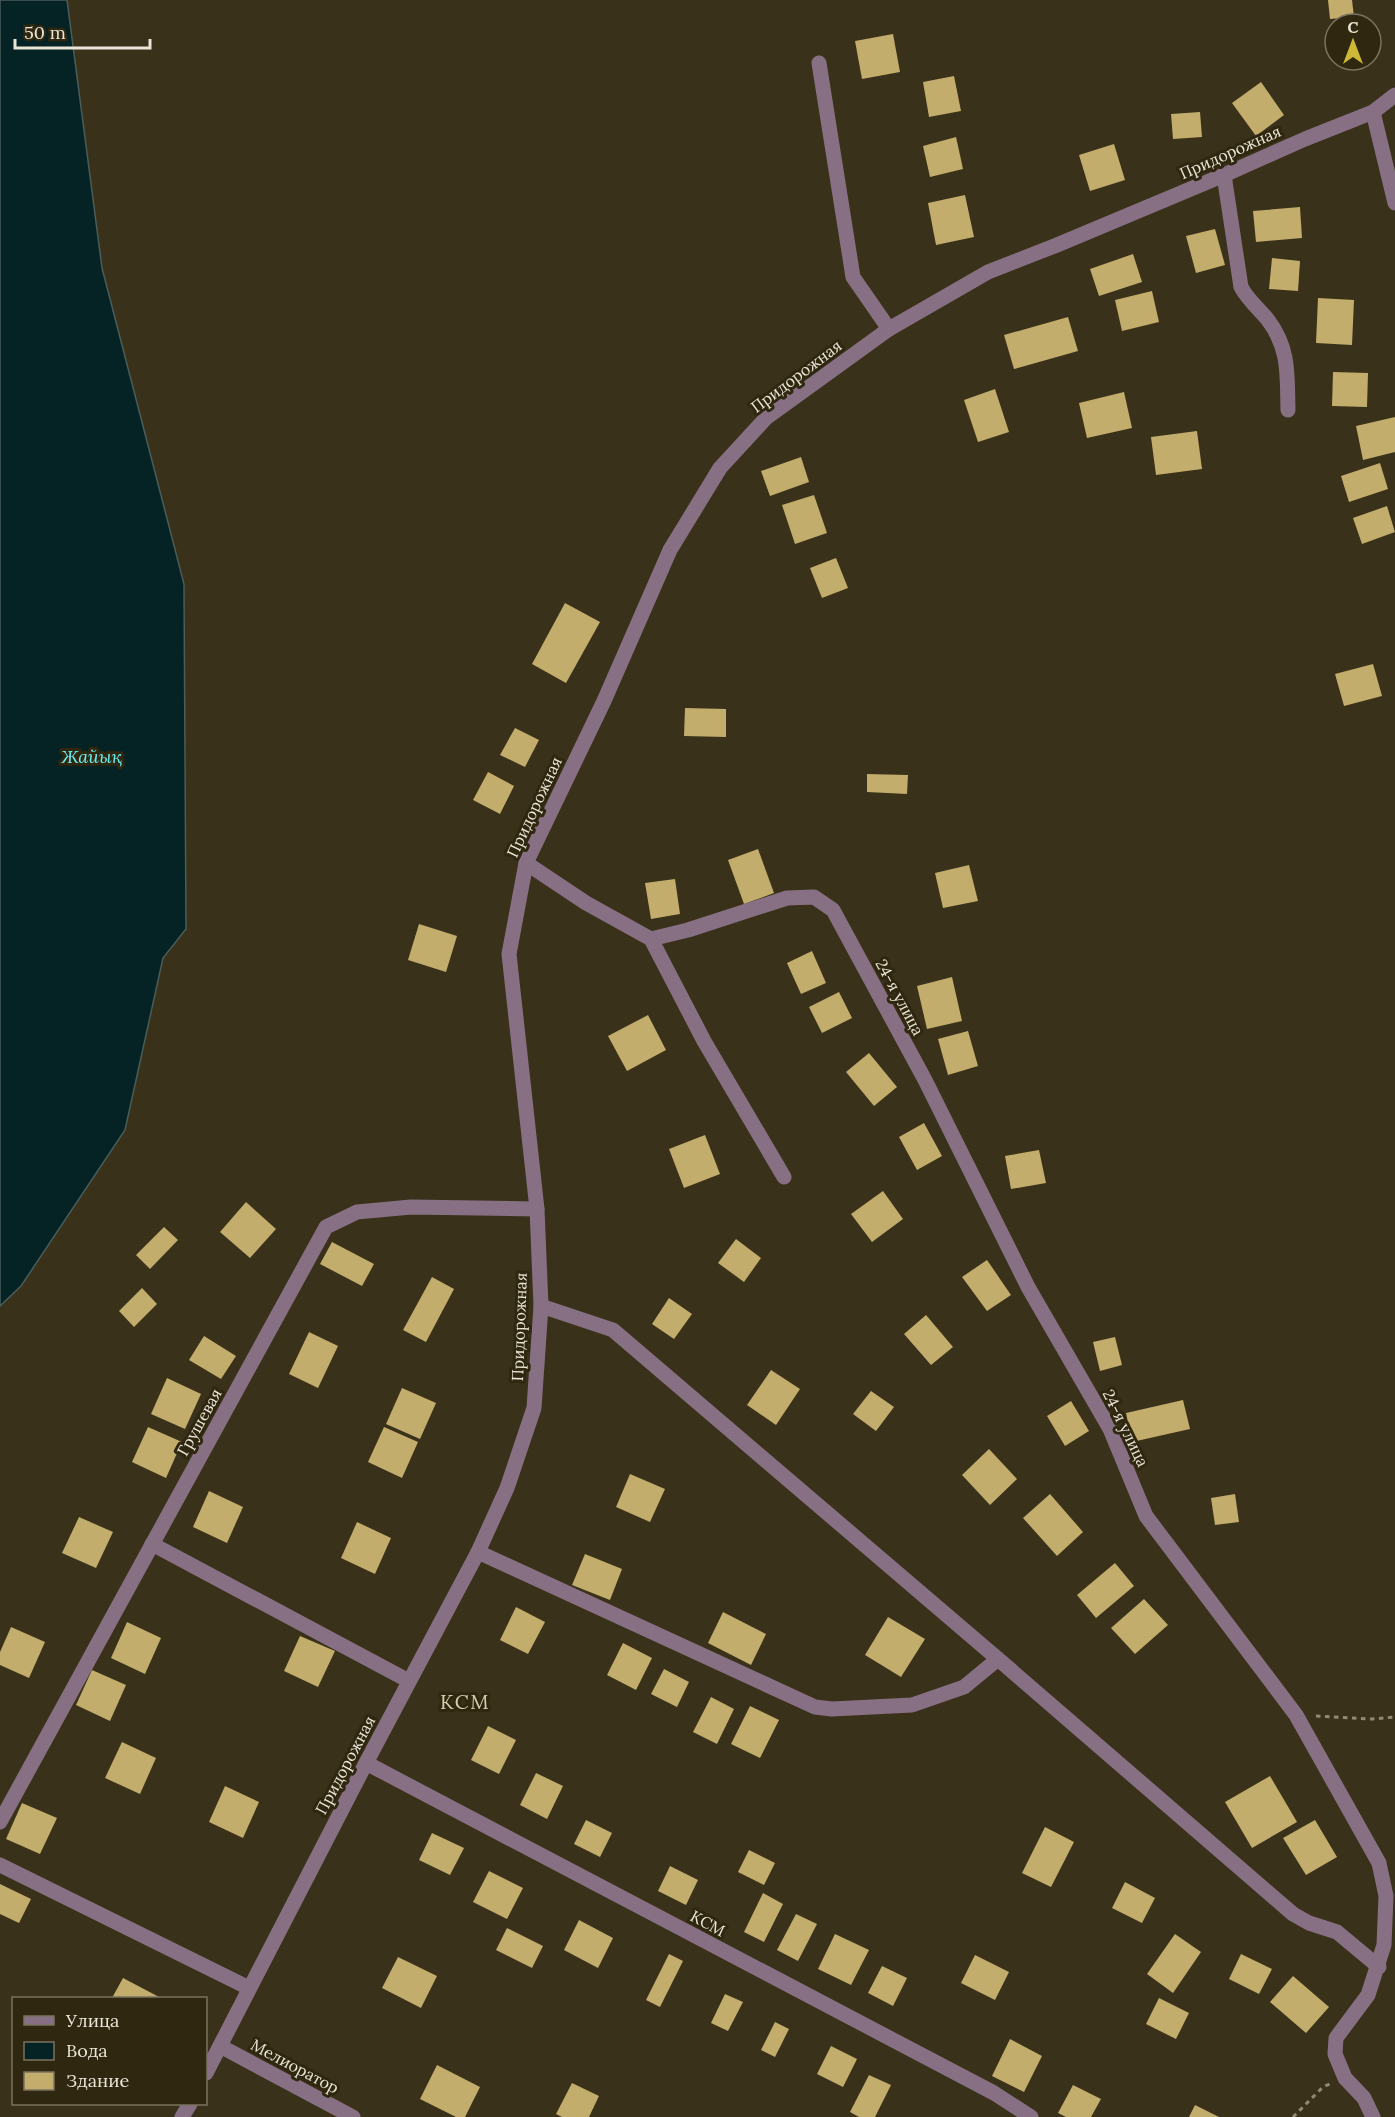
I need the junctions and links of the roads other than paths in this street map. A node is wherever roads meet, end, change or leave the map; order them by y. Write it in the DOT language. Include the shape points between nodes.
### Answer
graph roads {
  1 [pos="819,63"];
  2 [pos="1395,94"];
  3 [pos="1373,112"];
  4 [pos="1224,175"];
  5 [pos="1395,203"];
  6 [pos="889,329"];
  7 [pos="1288,410"];
  8 [pos="526,863"];
  9 [pos="651,939"];
  10 [pos="784,1178"];
  11 [pos="537,1209"];
  12 [pos="541,1306"];
  13 [pos="152,1544"];
  14 [pos="478,1552"];
  15 [pos="999,1659"];
  16 [pos="409,1681"];
  17 [pos="366,1763"];
  18 [pos="0,1821"];
  19 [pos="0,1865"];
  20 [pos="1378,1967"];
  21 [pos="249,1988"];
  22 [pos="220,2046"];
  23 [pos="207,2071"];
  24 [pos="353,2117"];
  25 [pos="1031,2117"];
  26 [pos="1373,2117"];
  1 -- 6 [label="street" via="853,277"];
  2 -- 3 [label="street, Придорожная"];
  3 -- 4 [label="street, Придорожная"];
  3 -- 5 [label="street"];
  4 -- 6 [label="street, Придорожная" via="988,272"];
  4 -- 7 [label="street" via="1241,287 1283,345"];
  6 -- 8 [label="street, Придорожная" via="766,418 720,468 670,550 604,701"];
  8 -- 9 [label="street" via="586,903"];
  8 -- 11 [label="street, Придорожная" via="509,954"];
  9 -- 10 [label="street" via="704,1041"];
  9 -- 20 [label="street, 24-я улица" via="787,898 814,897 833,910 925,1080 1028,1287 1110,1429 1146,1516 1296,1715 1379,1863 1386,1896 1384,1945"];
  11 -- 12 [label="street, Придорожная"];
  11 -- 13 [label="street, Грушевая" via="401,1208 357,1212 326,1227"];
  12 -- 14 [label="street, Придорожная" via="534,1408 507,1488"];
  12 -- 15 [label="street" via="613,1330"];
  13 -- 16 [label="street"];
  13 -- 18 [label="street, Грушевая"];
  14 -- 15 [label="street" via="815,1707 912,1705 964,1687"];
  14 -- 16 [label="street, Придорожная"];
  15 -- 20 [label="street" via="1293,1914 1337,1932"];
  16 -- 17 [label="street, Придорожная"];
  17 -- 21 [label="street, Придорожная"];
  17 -- 25 [label="street, КСМ"];
  19 -- 21 [label="street"];
  20 -- 26 [label="street, 24-я улица" via="1368,1995 1336,2038 1335,2054 1345,2078 1364,2098"];
  21 -- 22 [label="street, Придорожная"];
  22 -- 23 [label="street, Придорожная"];
  22 -- 24 [label="street, Мелиоратор"];
}
